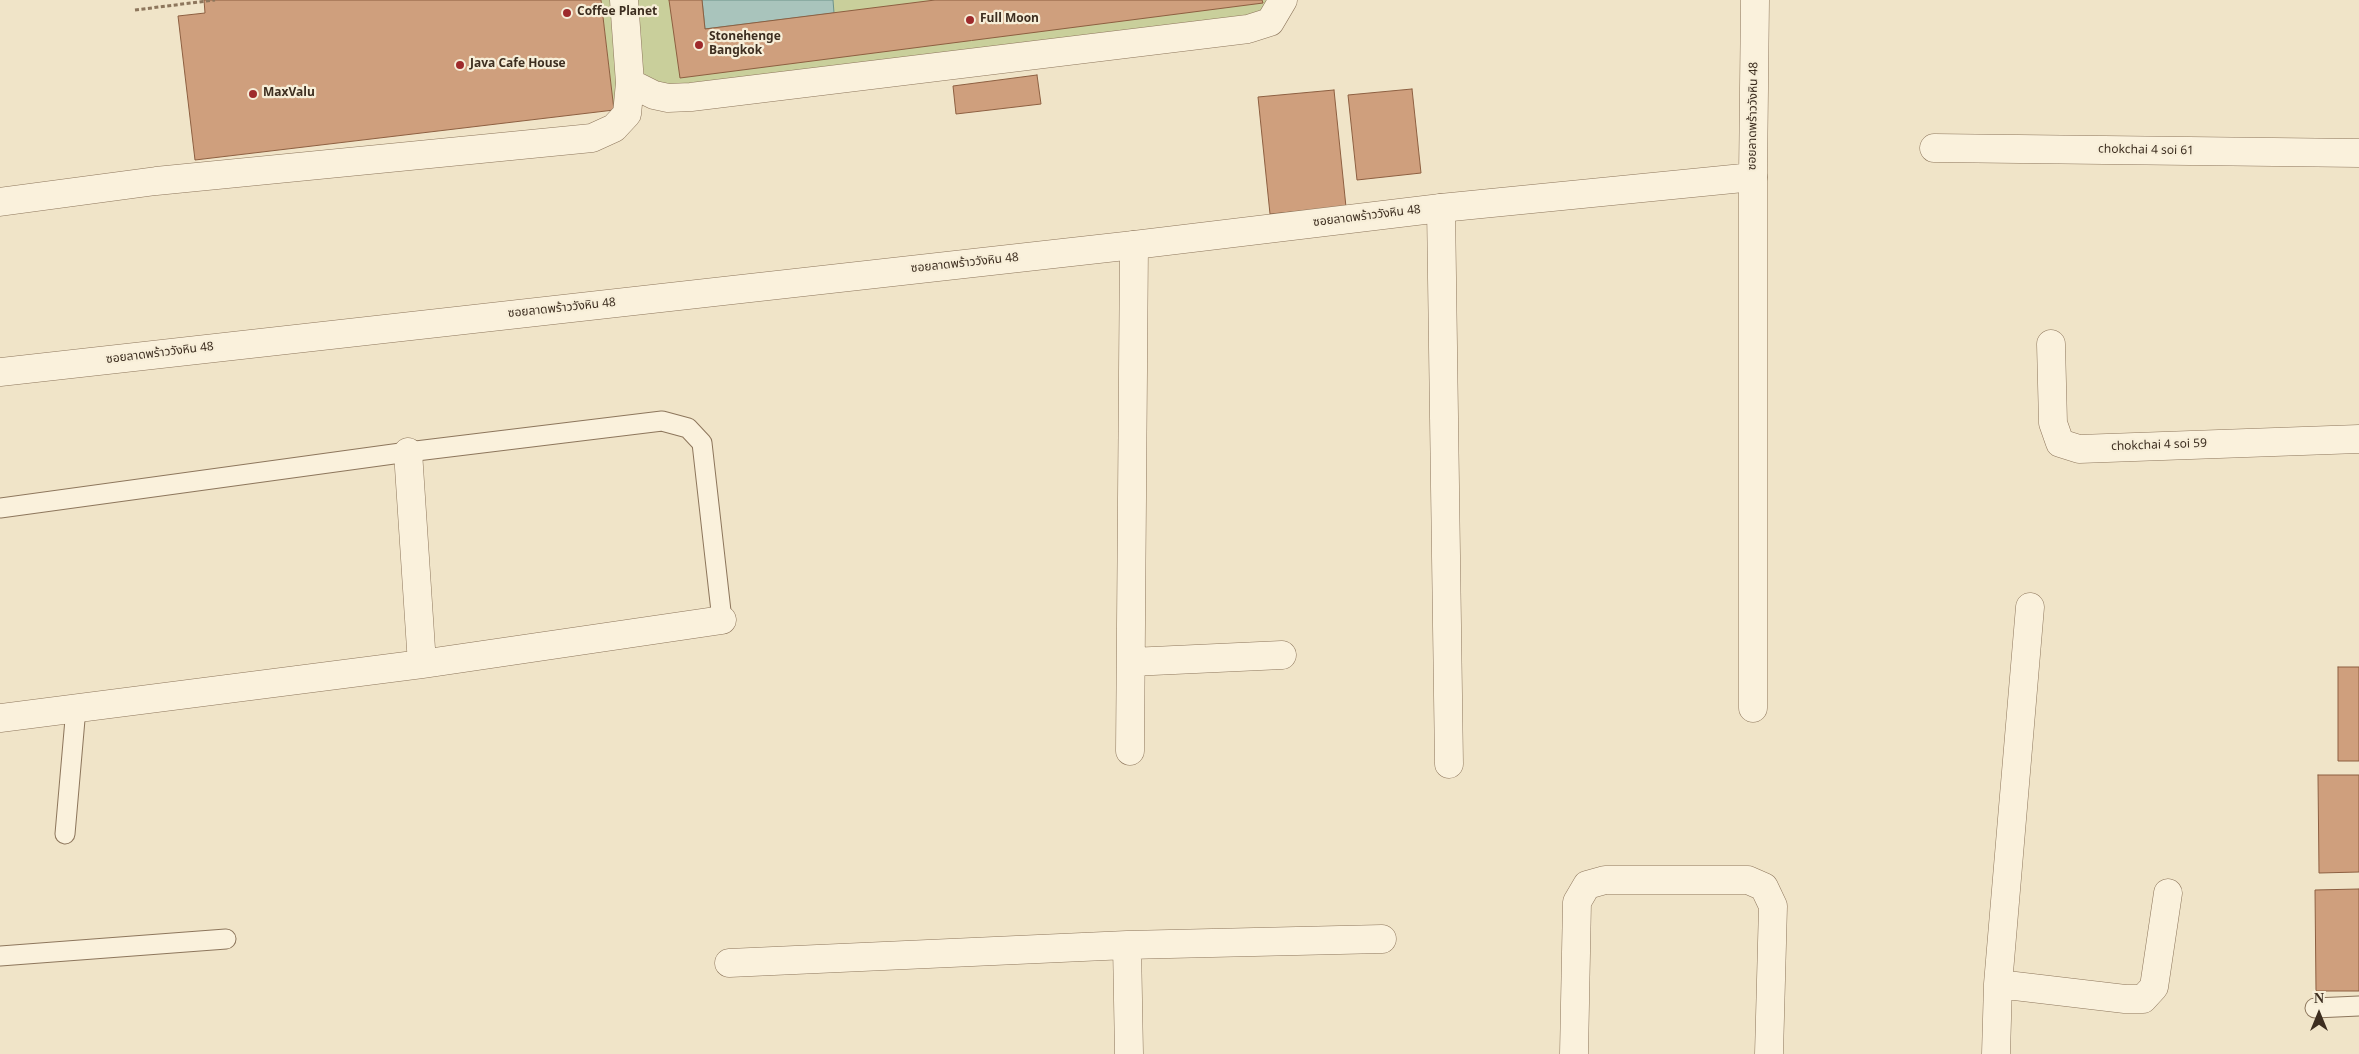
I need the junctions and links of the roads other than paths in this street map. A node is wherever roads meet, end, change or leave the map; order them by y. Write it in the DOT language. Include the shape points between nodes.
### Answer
graph roads {
  1 [pos="624,0"];
  2 [pos="1283,0"];
  3 [pos="1756,0"];
  4 [pos="630,83"];
  5 [pos="1934,148"];
  6 [pos="2359,153"];
  7 [pos="1753,177"];
  8 [pos="0,202"];
  9 [pos="1441,208"];
  10 [pos="1134,245"];
  11 [pos="2051,344"];
  12 [pos="0,372"];
  13 [pos="2359,439"];
  14 [pos="408,452"];
  15 [pos="0,508"];
  16 [pos="2030,607"];
  17 [pos="722,620"];
  18 [pos="1282,655"];
  19 [pos="1131,662"];
  20 [pos="422,664"];
  21 [pos="76,708"];
  22 [pos="1753,708"];
  23 [pos="0,718"];
  24 [pos="1130,751"];
  25 [pos="1449,764"];
  26 [pos="65,834"];
  27 [pos="2168,893"];
  28 [pos="226,939"];
  29 [pos="1382,939"];
  30 [pos="1127,945"];
  31 [pos="0,956"];
  32 [pos="729,963"];
  33 [pos="1998,984"];
  34 [pos="2359,1006"];
  35 [pos="2315,1008"];
  36 [pos="1130,1054"];
  37 [pos="1574,1054"];
  38 [pos="1769,1054"];
  39 [pos="1996,1054"];
  1 -- 4 [label="street"];
  2 -- 4 [label="street" via="1270,22 1238,30 690,97 654,95"];
  3 -- 7 [label="street, ซอยลาดพร้าววังหิน 48"];
  4 -- 8 [label="street" via="627,114 614,128 592,138 156,181"];
  5 -- 6 [label="street, chokchai 4 soi 61"];
  7 -- 9 [label="street, ซอยลาดพร้าววังหิน 48"];
  7 -- 22 [label="street"];
  9 -- 10 [label="street, ซอยลาดพร้าววังหิน 48"];
  9 -- 25 [label="street"];
  10 -- 12 [label="street, ซอยลาดพร้าววังหิน 48"];
  10 -- 19 [label="street"];
  11 -- 13 [label="street, chokchai 4 soi 59" via="2052,423 2060,443 2079,449"];
  14 -- 15 [label="lane"];
  14 -- 17 [label="lane" via="662,421 688,428 702,443"];
  14 -- 20 [label="street"];
  16 -- 33 [label="street"];
  17 -- 20 [label="street"];
  18 -- 19 [label="street"];
  19 -- 24 [label="street"];
  20 -- 21 [label="street"];
  21 -- 23 [label="street"];
  21 -- 26 [label="lane"];
  27 -- 33 [label="street" via="2154,986 2143,999"];
  28 -- 31 [label="lane"];
  29 -- 30 [label="street"];
  30 -- 32 [label="street"];
  30 -- 36 [label="street"];
  33 -- 39 [label="street"];
  34 -- 35 [label="lane"];
  37 -- 38 [label="street" via="1577,902 1587,885 1605,880 1748,880 1764,887 1773,906"];
}
